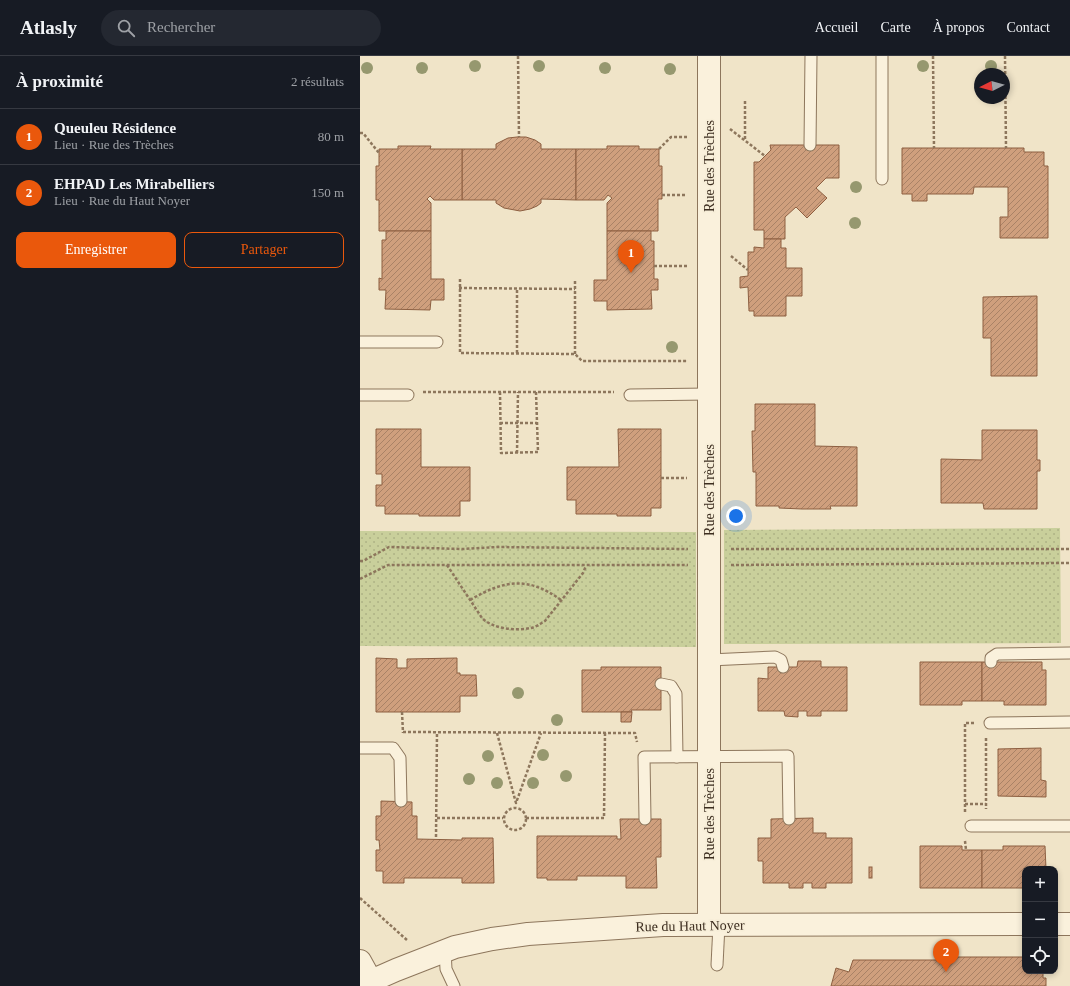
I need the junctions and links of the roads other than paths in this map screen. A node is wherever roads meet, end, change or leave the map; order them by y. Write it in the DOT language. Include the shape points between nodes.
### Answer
graph roads {
  1 [pos="709,56"];
  2 [pos="811,56"];
  3 [pos="882,56"];
  4 [pos="810,145"];
  5 [pos="882,179"];
  6 [pos="360,342"];
  7 [pos="437,342"];
  8 [pos="709,394"];
  9 [pos="360,395"];
  10 [pos="408,395"];
  11 [pos="630,395"];
  12 [pos="1070,653"];
  13 [pos="709,660"];
  14 [pos="990,662"];
  15 [pos="783,667"];
  16 [pos="661,684"];
  17 [pos="1070,722"];
  18 [pos="988,723"];
  19 [pos="360,748"];
  20 [pos="677,757"];
  21 [pos="709,757"];
  22 [pos="401,802"];
  23 [pos="645,819"];
  24 [pos="790,819"];
  25 [pos="1070,826"];
  26 [pos="967,827"];
  27 [pos="714,924"];
  28 [pos="1022,924"];
  29 [pos="1058,924"];
  30 [pos="1070,924"];
  31 [pos="435,954"];
  32 [pos="360,961"];
  33 [pos="717,965"];
  34 [pos="368,984"];
  35 [pos="454,986"];
  1 -- 8 [label="street, Rue des Trèches"];
  2 -- 4 [label="lane"];
  3 -- 5 [label="lane"];
  6 -- 7 [label="lane"];
  8 -- 11 [label="lane"];
  8 -- 13 [label="street, Rue des Trèches"];
  9 -- 10 [label="lane"];
  12 -- 14 [label="lane" via="997,654"];
  13 -- 15 [label="lane" via="775,657 781,660"];
  13 -- 21 [label="street, Rue des Trèches"];
  16 -- 20 [label="lane" via="671,686 676,694"];
  17 -- 18 [label="lane"];
  19 -- 22 [label="lane" via="393,748 400,758"];
  20 -- 21 [label="lane"];
  20 -- 23 [label="lane" via="644,757"];
  21 -- 24 [label="lane" via="788,756"];
  21 -- 27 [label="street, Rue des Trèches"];
  25 -- 26 [label="lane"];
  27 -- 28 [label="street, Rue du Haut Noyer"];
  27 -- 31 [label="street, Rue du Haut Noyer" via="528,934 492,939"];
  27 -- 33 [label="lane"];
  29 -- 30 [label="street"];
  31 -- 34 [label="street, Rue du Haut Noyer"];
  31 -- 35 [label="lane"];
  32 -- 34 [label="street"];
}
